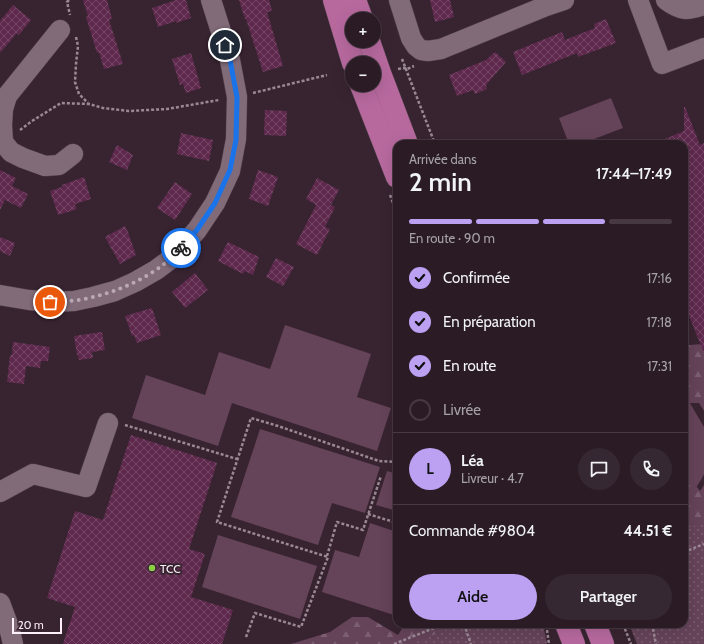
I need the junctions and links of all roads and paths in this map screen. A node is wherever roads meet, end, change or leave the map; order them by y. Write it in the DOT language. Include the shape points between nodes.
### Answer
graph roads {
  1 [pos="69,0"];
  2 [pos="211,0"];
  3 [pos="334,0"];
  4 [pos="355,0"];
  5 [pos="399,0"];
  6 [pos="564,0"];
  7 [pos="638,0"];
  8 [pos="666,0"];
  9 [pos="704,5"];
  10 [pos="359,12"];
  11 [pos="68,26"];
  12 [pos="371,48"];
  13 [pos="704,48"];
  14 [pos="400,53"];
  15 [pos="351,56"];
  16 [pos="327,75"];
  17 [pos="364,92"];
  18 [pos="237,97"];
  19 [pos="89,104"];
  20 [pos="405,140"];
  21 [pos="432,140"];
  22 [pos="2,143"];
  23 [pos="73,154"];
  24 [pos="393,167"];
  25 [pos="0,295"];
  26 [pos="108,423"];
  27 [pos="237,459"];
  28 [pos="393,462"];
  29 [pos="381,476"];
  30 [pos="0,492"];
  31 [pos="368,514"];
  32 [pos="393,522"];
  33 [pos="704,544"];
  34 [pos="688,550"];
  35 [pos="327,556"];
  36 [pos="0,603"];
  37 [pos="434,628"];
  38 [pos="465,628"];
  39 [pos="555,628"];
  40 [pos="559,628"];
  41 [pos="597,628"];
  42 [pos="625,628"];
  43 [pos="653,628"];
  44 [pos="246,637"];
  45 [pos="13,644"];
  46 [pos="394,644"];
  47 [pos="471,644"];
  48 [pos="549,644"];
  49 [pos="574,644"];
  50 [pos="603,644"];
  51 [pos="631,644"];
  52 [pos="656,644"];
  1 -- 11 [label="path"];
  2 -- 18 [label="street" via="230,60"];
  3 -- 15 [label="main road"];
  4 -- 10 [label="main road"];
  5 -- 6 [label="street" via="411,38 421,50 441,49"];
  7 -- 13 [label="street" via="662,64"];
  8 -- 9 [label="street" via="679,9 693,9"];
  11 -- 19 [label="path" via="78,46 76,82 79,94"];
  11 -- 22 [label="street" via="7,96 3,109"];
  12 -- 20 [label="main road"];
  14 -- 21 [label="path"];
  16 -- 18 [label="path"];
  17 -- 24 [label="main road"];
  18 -- 19 [label="path" via="167,109 129,111"];
  18 -- 25 [label="street" via="236,140 230,170 215,203 197,230 172,258 135,282 93,297 50,302"];
  19 -- 22 [label="path" via="61,103"];
  22 -- 23 [label="street" via="11,152 45,166 59,165"];
  26 -- 27 [label="path" via="124,425"];
  26 -- 30 [label="street" via="86,487 33,474"];
  27 -- 28 [label="path" via="251,418 379,462"];
  27 -- 35 [label="path" via="217,522"];
  29 -- 31 [label="path"];
  31 -- 32 [label="path"];
  31 -- 35 [label="path" via="363,530 337,522"];
  33 -- 34 [label="path"];
  35 -- 44 [label="path" via="302,626 255,613"];
  36 -- 45 [label="street"];
  37 -- 46 [label="path"];
  38 -- 47 [label="path"];
  39 -- 48 [label="path"];
  40 -- 49 [label="main road"];
  41 -- 50 [label="main road"];
  42 -- 51 [label="path"];
  43 -- 52 [label="path"];
}
